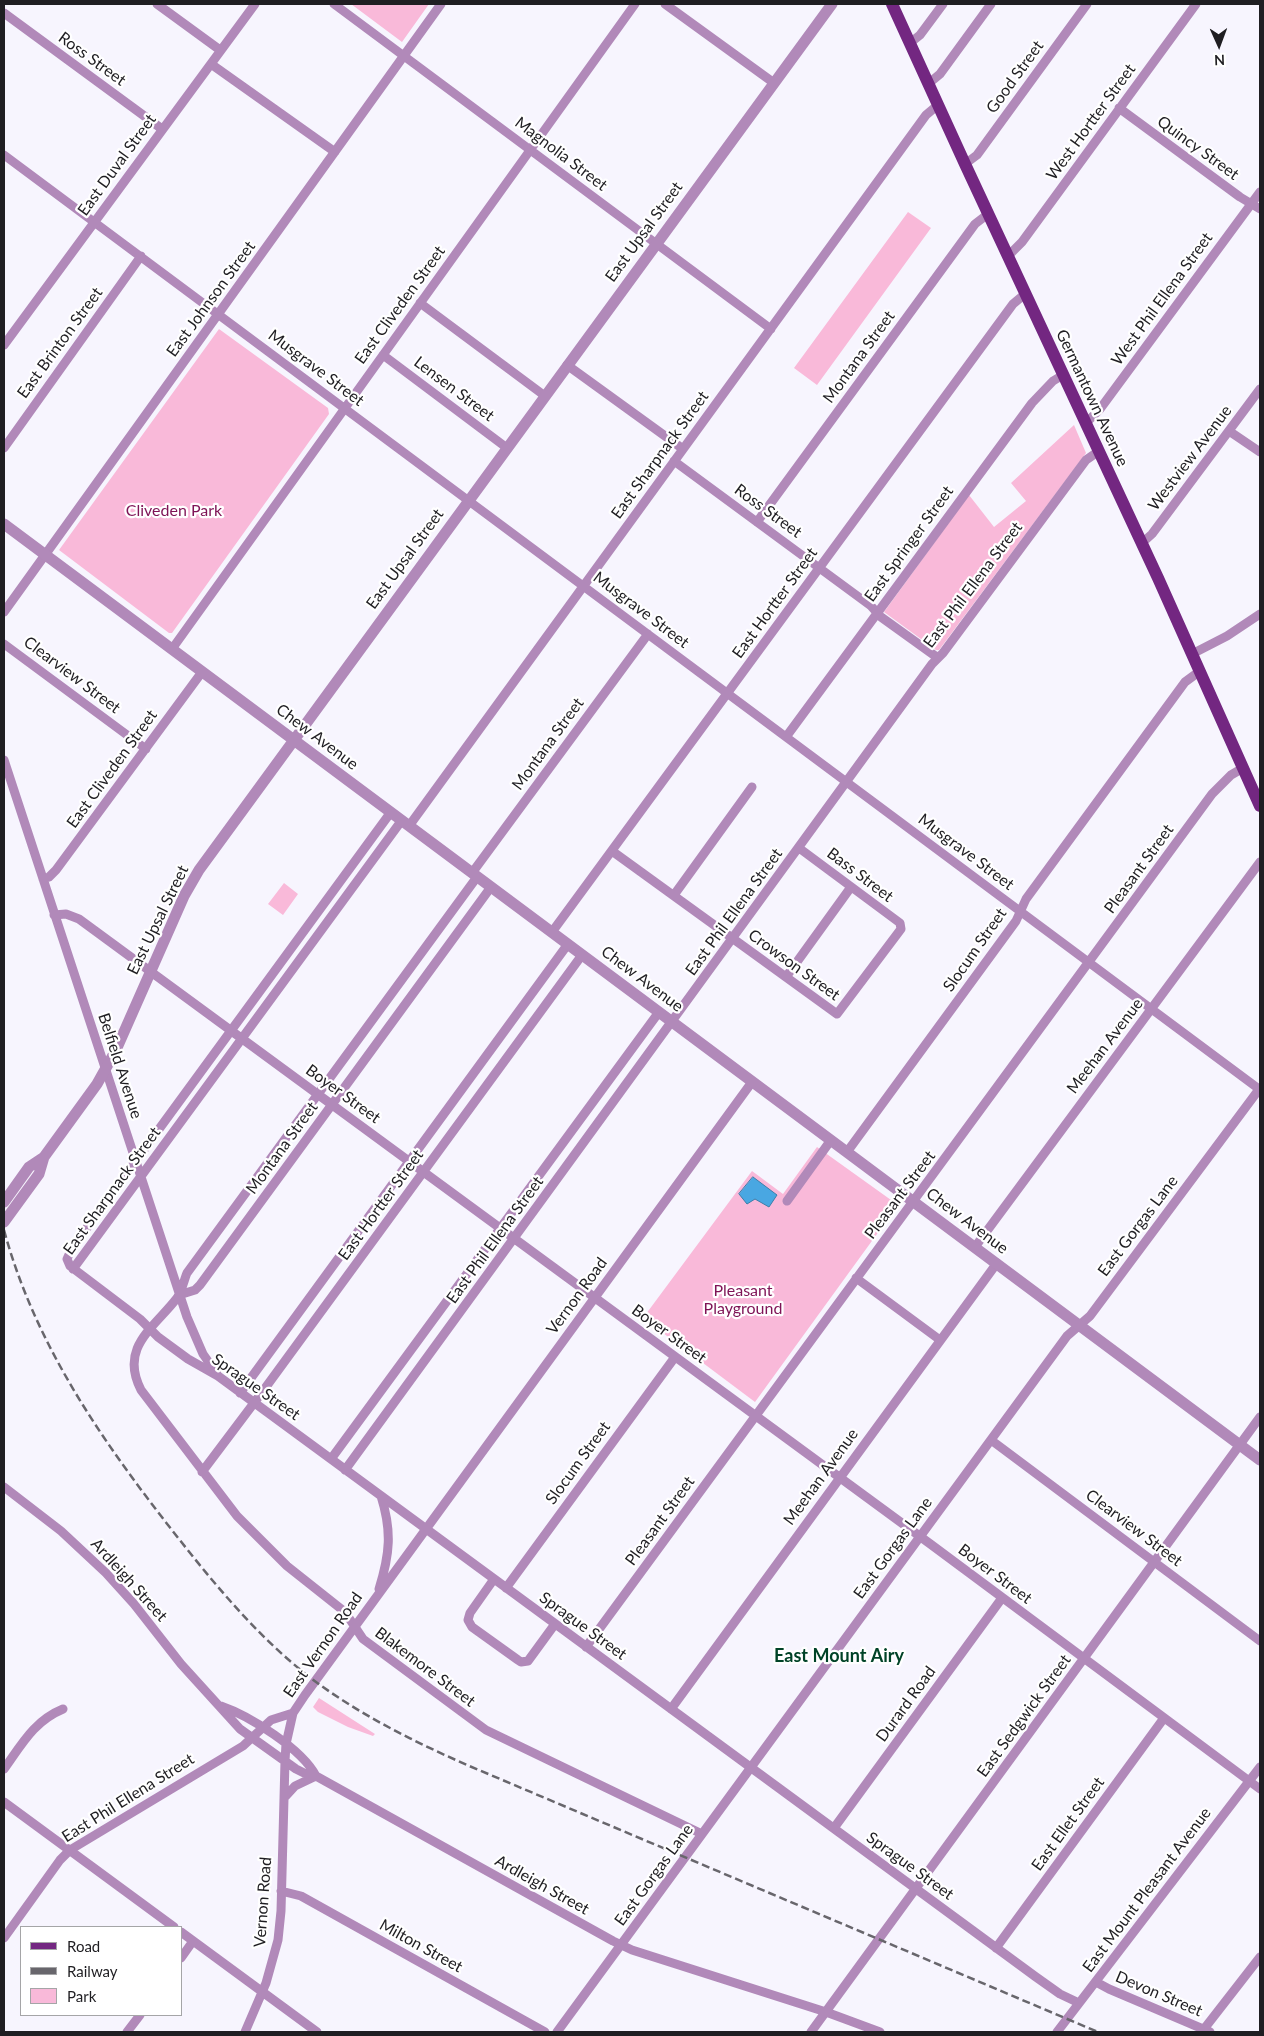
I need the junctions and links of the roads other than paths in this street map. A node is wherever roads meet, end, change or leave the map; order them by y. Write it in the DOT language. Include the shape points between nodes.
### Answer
graph roads {
  1 [pos="157,4"];
  2 [pos="255,4"];
  3 [pos="334,4"];
  4 [pos="441,4"];
  5 [pos="635,4"];
  6 [pos="664,4"];
  7 [pos="832,4"];
  8 [pos="892,4"];
  9 [pos="943,4"];
  10 [pos="991,4"];
  11 [pos="1087,4"];
  12 [pos="1196,4"];
  13 [pos="4,13"];
  14 [pos="910,43"];
  15 [pos="220,50"];
  16 [pos="404,56"];
  17 [pos="211,64"];
  18 [pos="774,83"];
  19 [pos="928,84"];
  20 [pos="938,105"];
  21 [pos="1119,108"];
  22 [pos="162,129"];
  23 [pos="530,150"];
  24 [pos="334,152"];
  25 [pos="4,155"];
  26 [pos="965,164"];
  27 [pos="1260,192"];
  28 [pos="1251,204"];
  29 [pos="1260,209"];
  30 [pos="988,214"];
  31 [pos="94,222"];
  32 [pos="656,243"];
  33 [pos="140,256"];
  34 [pos="1008,256"];
  35 [pos="1025,294"];
  36 [pos="420,303"];
  37 [pos="218,314"];
  38 [pos="771,329"];
  39 [pos="4,345"];
  40 [pos="383,355"];
  41 [pos="567,365"];
  42 [pos="1063,375"];
  43 [pos="1260,389"];
  44 [pos="545,396"];
  45 [pos="344,408"];
  46 [pos="1086,423"];
  47 [pos="1229,431"];
  48 [pos="4,448"];
  49 [pos="507,448"];
  50 [pos="683,449"];
  51 [pos="1099,451"];
  52 [pos="1260,452"];
  53 [pos="674,461"];
  54 [pos="468,500"];
  55 [pos="757,522"];
  56 [pos="4,524"];
  57 [pos="1142,544"];
  58 [pos="46,555"];
  59 [pos="819,568"];
  60 [pos="583,586"];
  61 [pos="4,612"];
  62 [pos="877,612"];
  63 [pos="1260,614"];
  64 [pos="648,634"];
  65 [pos="4,644"];
  66 [pos="172,649"];
  67 [pos="1192,654"];
  68 [pos="938,658"];
  69 [pos="1200,671"];
  70 [pos="202,672"];
  71 [pos="728,694"];
  72 [pos="786,737"];
  73 [pos="293,740"];
  74 [pos="146,749"];
  75 [pos="4,760"];
  76 [pos="1243,768"];
  77 [pos="847,782"];
  78 [pos="752,787"];
  79 [pos="1260,806"];
  80 [pos="391,812"];
  81 [pos="405,823"];
  82 [pos="799,848"];
  83 [pos="612,851"];
  84 [pos="1260,862"];
  85 [pos="475,875"];
  86 [pos="43,879"];
  87 [pos="491,887"];
  88 [pos="851,887"];
  89 [pos="674,895"];
  90 [pos="1020,911"];
  91 [pos="54,915"];
  92 [pos="552,932"];
  93 [pos="734,938"];
  94 [pos="568,944"];
  95 [pos="582,955"];
  96 [pos="1089,962"];
  97 [pos="151,972"];
  98 [pos="786,977"];
  99 [pos="1151,1009"];
  100 [pos="659,1012"];
  101 [pos="838,1014"];
  102 [pos="672,1022"];
  103 [pos="231,1030"];
  104 [pos="242,1038"];
  105 [pos="106,1070"];
  106 [pos="752,1082"];
  107 [pos="1260,1088"];
  108 [pos="318,1094"];
  109 [pos="332,1105"];
  110 [pos="831,1140"];
  111 [pos="847,1152"];
  112 [pos="44,1157"];
  113 [pos="409,1161"];
  114 [pos="135,1162"];
  115 [pos="424,1171"];
  116 [pos="140,1177"];
  117 [pos="787,1201"];
  118 [pos="913,1201"];
  119 [pos="4,1202"];
  120 [pos="4,1222"];
  121 [pos="500,1228"];
  122 [pos="514,1239"];
  123 [pos="975,1247"];
  124 [pos="997,1263"];
  125 [pos="73,1269"];
  126 [pos="856,1278"];
  127 [pos="179,1296"];
  128 [pos="595,1298"];
  129 [pos="1079,1325"];
  130 [pos="150,1329"];
  131 [pos="940,1340"];
  132 [pos="675,1357"];
  133 [pos="218,1376"];
  134 [pos="136,1377"];
  135 [pos="240,1392"];
  136 [pos="254,1402"];
  137 [pos="755,1416"];
  138 [pos="1260,1417"];
  139 [pos="990,1440"];
  140 [pos="1240,1445"];
  141 [pos="332,1460"];
  142 [pos="1260,1460"];
  143 [pos="346,1470"];
  144 [pos="202,1472"];
  145 [pos="840,1478"];
  146 [pos="4,1487"];
  147 [pos="381,1496"];
  148 [pos="426,1529"];
  149 [pos="920,1536"];
  150 [pos="1155,1562"];
  151 [pos="494,1579"];
  152 [pos="506,1588"];
  153 [pos="377,1594"];
  154 [pos="1002,1598"];
  155 [pos="556,1624"];
  156 [pos="355,1626"];
  157 [pos="1260,1641"];
  158 [pos="586,1647"];
  159 [pos="1084,1658"];
  160 [pos="221,1706"];
  161 [pos="63,1709"];
  162 [pos="671,1709"];
  163 [pos="293,1713"];
  164 [pos="1164,1718"];
  165 [pos="262,1727"];
  166 [pos="252,1739"];
  167 [pos="286,1744"];
  168 [pos="285,1761"];
  169 [pos="1260,1767"];
  170 [pos="751,1768"];
  171 [pos="4,1769"];
  172 [pos="316,1776"];
  173 [pos="1249,1781"];
  174 [pos="1260,1789"];
  175 [pos="284,1798"];
  176 [pos="4,1802"];
  177 [pos="834,1828"];
  178 [pos="702,1834"];
  179 [pos="70,1850"];
  180 [pos="916,1889"];
  181 [pos="281,1891"];
  182 [pos="173,1926"];
  183 [pos="182,1933"];
  184 [pos="4,1938"];
  185 [pos="194,1941"];
  186 [pos="622,1945"];
  187 [pos="996,1948"];
  188 [pos="182,1957"];
  189 [pos="1260,1957"];
  190 [pos="1096,1982"];
  191 [pos="263,1992"];
  192 [pos="1079,2003"];
  193 [pos="826,2012"];
  194 [pos="139,2016"];
  195 [pos="1207,2031"];
  196 [pos="127,2032"];
  197 [pos="244,2032"];
  198 [pos="317,2032"];
  199 [pos="545,2032"];
  200 [pos="558,2032"];
  201 [pos="811,2032"];
  202 [pos="880,2032"];
  203 [pos="1057,2032"];
  1 -- 15 [label="street"];
  2 -- 15 [label="street, East Duval Street"];
  3 -- 16 [label="street, Magnolia Street"];
  4 -- 16 [label="street, East Johnson Street"];
  5 -- 23 [label="street, East Cliveden Street"];
  6 -- 18 [label="street"];
  7 -- 18 [label="street, East Upsal Street"];
  8 -- 14 [label="main road, Germantown Avenue"];
  9 -- 14 [label="street" via="920,36"];
  10 -- 19 [label="street" via="940,74"];
  11 -- 26 [label="street, Good Street" via="977,155"];
  12 -- 21 [label="street, West Hortter Street"];
  13 -- 22 [label="street, Ross Street"];
  14 -- 19 [label="main road, Germantown Avenue"];
  15 -- 17 [label="street, East Duval Street"];
  16 -- 23 [label="street, Magnolia Street"];
  16 -- 24 [label="street, East Johnson Street"];
  17 -- 22 [label="street, East Duval Street"];
  17 -- 24 [label="street"];
  18 -- 32 [label="street, East Upsal Street"];
  19 -- 20 [label="main road, Germantown Avenue"];
  20 -- 26 [label="main road, Germantown Avenue"];
  20 -- 38 [label="street, East Sharpnack Street" via="926,115"];
  21 -- 28 [label="street, Quincy Street"];
  21 -- 34 [label="street, West Hortter Street" via="1022,242"];
  22 -- 31 [label="street, East Duval Street"];
  23 -- 32 [label="street, Magnolia Street"];
  23 -- 36 [label="street, East Cliveden Street"];
  24 -- 37 [label="street, East Johnson Street"];
  25 -- 31 [label="street, Musgrave Street"];
  26 -- 30 [label="main road, Germantown Avenue"];
  27 -- 28 [label="street, West Phil Ellena Street"];
  28 -- 29 [label="street, Quincy Street"];
  28 -- 46 [label="street, West Phil Ellena Street" via="1100,409"];
  30 -- 34 [label="main road, Germantown Avenue"];
  30 -- 55 [label="street, Montana Street" via="975,224"];
  31 -- 33 [label="street, Musgrave Street"];
  31 -- 39 [label="street, East Duval Street"];
  32 -- 38 [label="street, Magnolia Street"];
  32 -- 41 [label="street, East Upsal Street"];
  33 -- 37 [label="street, Musgrave Street"];
  33 -- 48 [label="street, East Brinton Street"];
  34 -- 35 [label="main road, Germantown Avenue"];
  35 -- 42 [label="main road, Germantown Avenue"];
  35 -- 59 [label="street, East Hortter Street" via="1014,304"];
  36 -- 40 [label="street, East Cliveden Street"];
  36 -- 44 [label="street"];
  37 -- 45 [label="street, Musgrave Street"];
  37 -- 58 [label="street, East Johnson Street"];
  38 -- 50 [label="street, East Sharpnack Street"];
  40 -- 45 [label="street, East Cliveden Street"];
  40 -- 49 [label="street, Lensen Street"];
  41 -- 44 [label="street, East Upsal Street"];
  41 -- 50 [label="street"];
  42 -- 46 [label="main road, Germantown Avenue"];
  42 -- 62 [label="street, East Springer Street" via="1032,403"];
  43 -- 47 [label="street, Westview Avenue"];
  44 -- 49 [label="street, East Upsal Street"];
  45 -- 54 [label="street, Musgrave Street"];
  45 -- 66 [label="street, East Cliveden Street"];
  46 -- 51 [label="main road, Germantown Avenue"];
  47 -- 52 [label="street"];
  47 -- 57 [label="street, Westview Avenue"];
  49 -- 54 [label="street, East Upsal Street"];
  50 -- 53 [label="street, East Sharpnack Street"];
  51 -- 57 [label="main road, Germantown Avenue"];
  51 -- 68 [label="street, East Phil Ellena Street" via="1086,460"];
  53 -- 55 [label="street, Ross Street"];
  53 -- 60 [label="street, East Sharpnack Street"];
  54 -- 60 [label="street, Musgrave Street"];
  54 -- 73 [label="street, East Upsal Street"];
  55 -- 59 [label="street, Ross Street"];
  56 -- 58 [label="street, Chew Avenue"];
  57 -- 67 [label="main road, Germantown Avenue"];
  58 -- 61 [label="street, East Johnson Street"];
  58 -- 66 [label="street, Chew Avenue"];
  59 -- 62 [label="street, Ross Street"];
  59 -- 71 [label="street, East Hortter Street"];
  60 -- 64 [label="street, Musgrave Street"];
  60 -- 81 [label="street, East Sharpnack Street"];
  62 -- 68 [label="street, Ross Street"];
  62 -- 72 [label="street, East Springer Street"];
  63 -- 67 [label="street"];
  64 -- 71 [label="street, Musgrave Street"];
  64 -- 85 [label="street, Montana Street"];
  65 -- 74 [label="street, Clearview Street"];
  66 -- 70 [label="street, Chew Avenue"];
  67 -- 69 [label="main road, Germantown Avenue"];
  68 -- 77 [label="street, East Phil Ellena Street"];
  69 -- 76 [label="main road, Germantown Avenue"];
  69 -- 90 [label="street, Slocum Street" via="1185,682"];
  70 -- 73 [label="street, Chew Avenue"];
  70 -- 74 [label="street, East Cliveden Street"];
  71 -- 72 [label="street, Musgrave Street"];
  71 -- 83 [label="street, East Hortter Street"];
  72 -- 77 [label="street, Musgrave Street"];
  73 -- 80 [label="street, Chew Avenue"];
  73 -- 97 [label="street, East Upsal Street" via="194,877"];
  74 -- 86 [label="street, East Cliveden Street" via="56,870"];
  75 -- 86 [label="street, Belfield Avenue"];
  76 -- 79 [label="main road, Germantown Avenue"];
  76 -- 96 [label="street, Pleasant Street" via="1212,794"];
  77 -- 82 [label="street, East Phil Ellena Street"];
  77 -- 90 [label="street, Musgrave Street"];
  78 -- 89 [label="street"];
  80 -- 81 [label="street, Chew Avenue"];
  80 -- 103 [label="street, East Sharpnack Street"];
  81 -- 85 [label="street, Chew Avenue"];
  81 -- 104 [label="street, East Sharpnack Street"];
  82 -- 88 [label="street, Bass Street"];
  82 -- 93 [label="street, East Phil Ellena Street"];
  83 -- 89 [label="street, Crowson Street"];
  83 -- 92 [label="street, East Hortter Street"];
  84 -- 99 [label="street, Meehan Avenue"];
  85 -- 87 [label="street, Chew Avenue"];
  85 -- 108 [label="street, Montana Street"];
  86 -- 91 [label="street, Belfield Avenue"];
  87 -- 92 [label="street, Chew Avenue"];
  87 -- 109 [label="street, Montana Street"];
  88 -- 98 [label="street"];
  88 -- 101 [label="street, Bass Street" via="900,923 901,929"];
  89 -- 93 [label="street, Crowson Street"];
  90 -- 96 [label="street, Musgrave Street"];
  90 -- 111 [label="street, Slocum Street" via="1016,921"];
  91 -- 97 [label="street, Boyer Street" via="66,914 79,919"];
  91 -- 105 [label="street, Belfield Avenue"];
  92 -- 94 [label="street, Chew Avenue"];
  93 -- 98 [label="street, Crowson Street"];
  93 -- 102 [label="street, East Phil Ellena Street"];
  94 -- 95 [label="street, Chew Avenue"];
  94 -- 113 [label="street, East Hortter Street"];
  95 -- 100 [label="street, Chew Avenue"];
  95 -- 115 [label="street, East Hortter Street"];
  96 -- 99 [label="street, Musgrave Street"];
  96 -- 118 [label="street, Pleasant Street"];
  97 -- 103 [label="street, Boyer Street"];
  97 -- 105 [label="street, East Upsal Street"];
  98 -- 101 [label="street, Crowson Street"];
  99 -- 107 [label="street, Musgrave Street"];
  99 -- 123 [label="street, Meehan Avenue"];
  100 -- 102 [label="street, Chew Avenue"];
  100 -- 121 [label="street, East Phil Ellena Street"];
  102 -- 106 [label="street, Chew Avenue"];
  102 -- 122 [label="street, East Phil Ellena Street"];
  103 -- 104 [label="street, Boyer Street"];
  103 -- 114 [label="street, East Sharpnack Street"];
  104 -- 108 [label="street, Boyer Street"];
  104 -- 116 [label="street, East Sharpnack Street"];
  105 -- 112 [label="street, East Upsal Street"];
  105 -- 114 [label="street, Belfield Avenue"];
  106 -- 110 [label="street, Chew Avenue"];
  106 -- 128 [label="street, Vernon Road"];
  107 -- 129 [label="street, East Gorgas Lane" via="1090,1316"];
  108 -- 109 [label="street, Boyer Street"];
  108 -- 127 [label="street, Montana Street" via="188,1273"];
  109 -- 113 [label="street, Boyer Street"];
  109 -- 127 [label="street, Montana Street" via="200,1285"];
  110 -- 111 [label="street, Chew Avenue"];
  110 -- 117 [label="street"];
  111 -- 118 [label="street, Chew Avenue"];
  112 -- 119 [label="street, East Upsal Street" via="29,1168"];
  112 -- 120 [label="street, East Upsal Street" via="39,1174"];
  113 -- 115 [label="street, Boyer Street"];
  113 -- 135 [label="street, East Hortter Street"];
  114 -- 116 [label="street, Belfield Avenue"];
  114 -- 125 [label="street, East Sharpnack Street" via="70,1251 68,1263"];
  115 -- 121 [label="street, Boyer Street"];
  115 -- 136 [label="street, East Hortter Street"];
  116 -- 125 [label="street, East Sharpnack Street"];
  116 -- 127 [label="street, Belfield Avenue"];
  118 -- 123 [label="street, Chew Avenue"];
  118 -- 126 [label="street, Pleasant Street"];
  121 -- 122 [label="street, Boyer Street"];
  121 -- 141 [label="street, East Phil Ellena Street"];
  122 -- 128 [label="street, Boyer Street"];
  122 -- 143 [label="street, East Phil Ellena Street"];
  123 -- 124 [label="street, Chew Avenue"];
  124 -- 129 [label="street, Chew Avenue"];
  124 -- 131 [label="street, Meehan Avenue"];
  125 -- 130 [label="street, Sprague Street"];
  126 -- 131 [label="street"];
  126 -- 137 [label="street, Pleasant Street"];
  127 -- 130 [label="street, Montana Street"];
  127 -- 133 [label="street, Belfield Avenue" via="196,1342"];
  128 -- 132 [label="street, Boyer Street"];
  128 -- 148 [label="street, Vernon Road"];
  129 -- 139 [label="street, East Gorgas Lane" via="1067,1336"];
  129 -- 140 [label="street, Chew Avenue"];
  130 -- 133 [label="street, Sprague Street" via="188,1359"];
  130 -- 134 [label="street, Montana Street" via="136,1349"];
  131 -- 145 [label="street, Meehan Avenue"];
  132 -- 137 [label="street, Boyer Street"];
  132 -- 152 [label="street, Slocum Street"];
  133 -- 135 [label="street, Sprague Street"];
  134 -- 144 [label="street, Blakemore Street" via="141,1390"];
  135 -- 136 [label="street, Sprague Street"];
  136 -- 141 [label="street, Sprague Street"];
  136 -- 144 [label="street, East Hortter Street"];
  137 -- 145 [label="street, Boyer Street"];
  137 -- 158 [label="street, Pleasant Street"];
  138 -- 140 [label="street, East Sedgwick Street"];
  139 -- 149 [label="street, East Gorgas Lane"];
  139 -- 150 [label="street, Clearview Street"];
  140 -- 142 [label="street, Chew Avenue"];
  140 -- 150 [label="street, East Sedgwick Street"];
  141 -- 143 [label="street, Sprague Street"];
  143 -- 147 [label="street, Sprague Street"];
  144 -- 156 [label="street, Blakemore Street" via="261,1542 299,1577 346,1612"];
  145 -- 149 [label="street, Boyer Street"];
  145 -- 162 [label="street, Meehan Avenue"];
  146 -- 160 [label="street, Ardleigh Street" via="95,1561 181,1664"];
  147 -- 148 [label="street, Sprague Street"];
  147 -- 153 [label="street, East Vernon Road" via="389,1536 385,1570"];
  148 -- 151 [label="street, Sprague Street"];
  148 -- 153 [label="street, East Vernon Road"];
  149 -- 154 [label="street, Boyer Street"];
  149 -- 170 [label="street, East Gorgas Lane"];
  150 -- 157 [label="street, Clearview Street"];
  150 -- 159 [label="street, East Sedgwick Street"];
  151 -- 152 [label="street, Sprague Street"];
  151 -- 155 [label="street" via="470,1613 468,1620 472,1627 525,1662"];
  152 -- 155 [label="street, Sprague Street"];
  153 -- 156 [label="street, East Vernon Road"];
  154 -- 159 [label="street, Boyer Street"];
  154 -- 177 [label="street, Durard Road"];
  155 -- 158 [label="street, Sprague Street"];
  156 -- 163 [label="street, East Vernon Road"];
  156 -- 178 [label="street, Blakemore Street" via="363,1639 486,1730"];
  158 -- 162 [label="street, Sprague Street"];
  159 -- 164 [label="street, Boyer Street"];
  159 -- 180 [label="street, East Sedgwick Street"];
  160 -- 165 [label="street, Ardleigh Street"];
  160 -- 166 [label="street, Ardleigh Street"];
  161 -- 171 [label="street" via="48,1715 35,1726"];
  162 -- 170 [label="street, Sprague Street"];
  163 -- 165 [label="street, East Phil Ellena Street" via="277,1717"];
  163 -- 167 [label="street, Vernon Road"];
  164 -- 173 [label="street, Boyer Street"];
  164 -- 187 [label="street, East Ellet Street"];
  165 -- 166 [label="street, East Phil Ellena Street"];
  165 -- 167 [label="street, Ardleigh Street"];
  166 -- 168 [label="street, Ardleigh Street"];
  166 -- 179 [label="street, East Phil Ellena Street"];
  167 -- 168 [label="street, Vernon Road"];
  167 -- 172 [label="street, Ardleigh Street" via="303,1756"];
  168 -- 172 [label="street, Ardleigh Street" via="304,1773"];
  168 -- 175 [label="street, Vernon Road"];
  169 -- 173 [label="street, East Mount Pleasant Avenue"];
  170 -- 177 [label="street, Sprague Street"];
  170 -- 178 [label="street, East Gorgas Lane"];
  172 -- 175 [label="street" via="295,1786"];
  172 -- 186 [label="street, Ardleigh Street"];
  173 -- 174 [label="street, Boyer Street"];
  173 -- 190 [label="street, East Mount Pleasant Avenue"];
  175 -- 181 [label="street, Vernon Road"];
  176 -- 179 [label="street"];
  177 -- 180 [label="street, Sprague Street"];
  178 -- 186 [label="street, East Gorgas Lane"];
  179 -- 182 [label="street"];
  179 -- 184 [label="street, East Phil Ellena Street"];
  180 -- 187 [label="street, Sprague Street"];
  180 -- 193 [label="street, East Sedgwick Street"];
  181 -- 191 [label="street, Vernon Road" via="278,1940"];
  181 -- 199 [label="street, Milton Street" via="301,1896"];
  183 -- 185 [label="street"];
  185 -- 188 [label="street"];
  185 -- 191 [label="street"];
  186 -- 193 [label="street, Ardleigh Street"];
  186 -- 200 [label="street, East Gorgas Lane"];
  187 -- 192 [label="street, Sprague Street" via="1060,1994"];
  189 -- 195 [label="street"];
  190 -- 192 [label="street, East Mount Pleasant Avenue"];
  190 -- 195 [label="street, Devon Street"];
  191 -- 197 [label="street, Vernon Road"];
  191 -- 198 [label="street"];
  192 -- 203 [label="street, East Mount Pleasant Avenue"];
  193 -- 201 [label="street, East Sedgwick Street"];
  193 -- 202 [label="street, Ardleigh Street"];
  194 -- 196 [label="street"];
}
